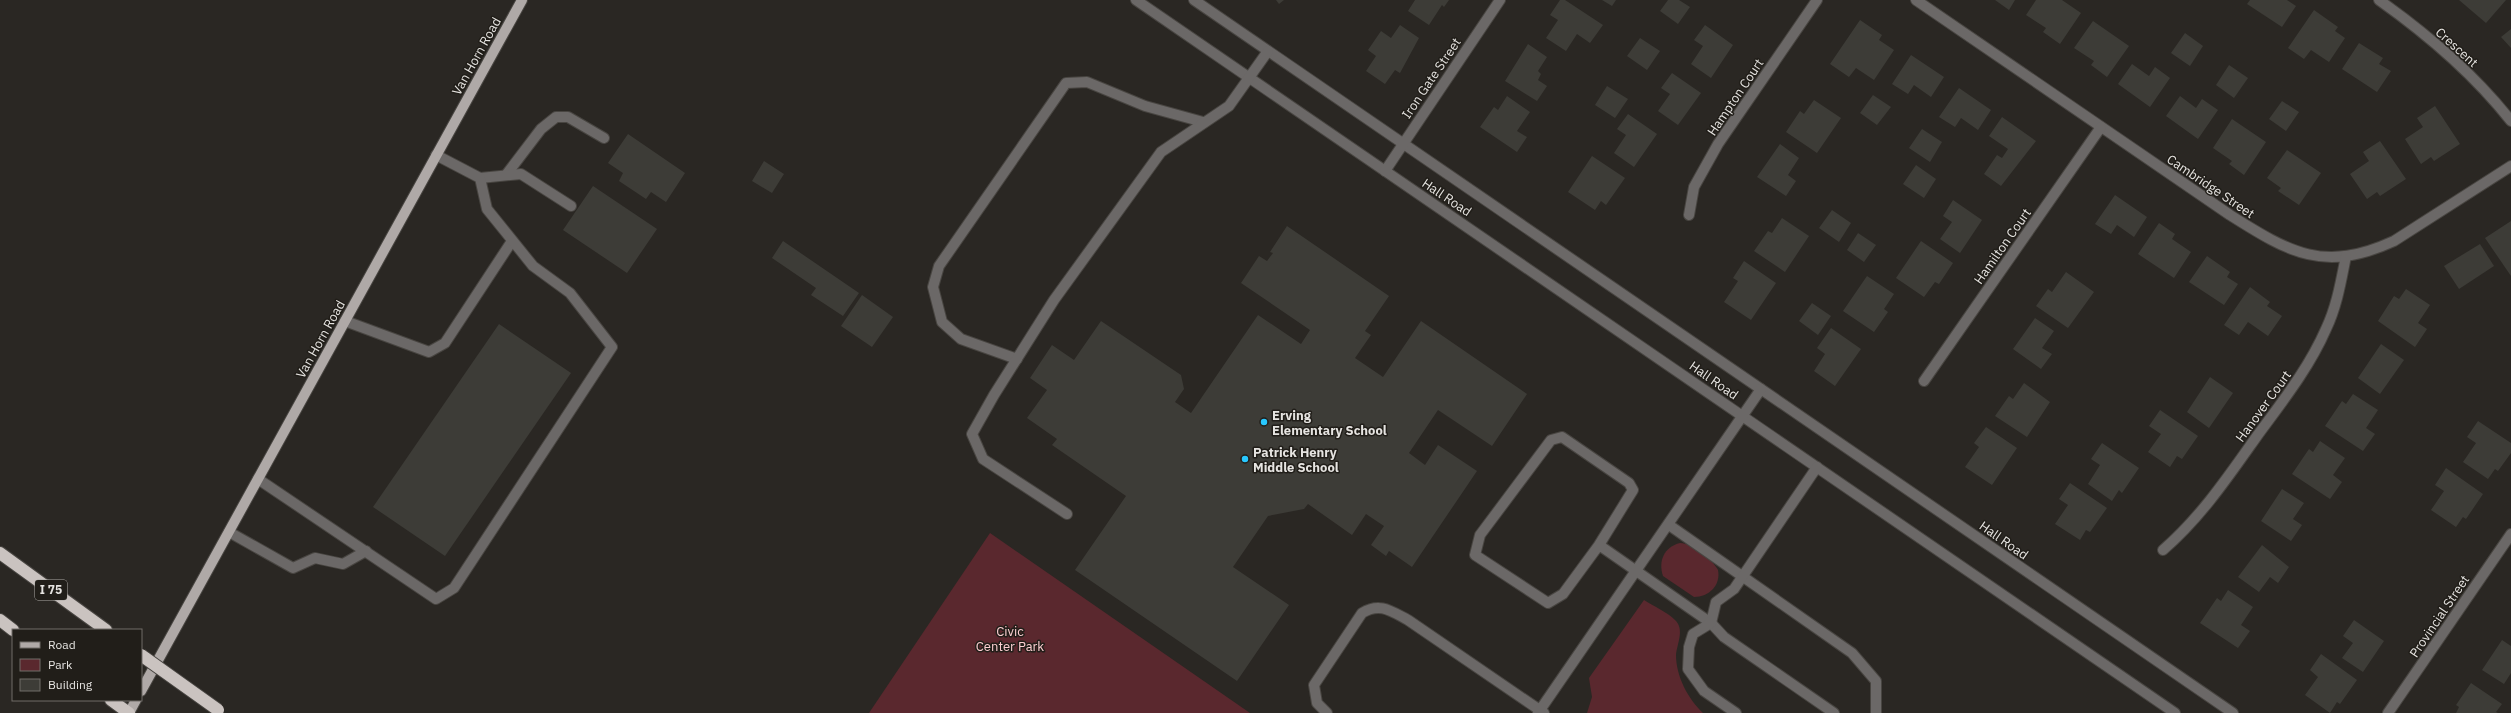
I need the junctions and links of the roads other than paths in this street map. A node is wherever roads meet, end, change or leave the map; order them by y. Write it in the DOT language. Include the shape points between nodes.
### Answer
graph roads {
  1 [pos="522,0"];
  2 [pos="1136,0"];
  3 [pos="1194,0"];
  4 [pos="1500,0"];
  5 [pos="1818,0"];
  6 [pos="1916,0"];
  7 [pos="2379,0"];
  8 [pos="1268,51"];
  9 [pos="1249,78"];
  10 [pos="2511,121"];
  11 [pos="1203,122"];
  12 [pos="2101,126"];
  13 [pos="604,138"];
  14 [pos="1403,144"];
  15 [pos="436,155"];
  16 [pos="2511,166"];
  17 [pos="1385,171"];
  18 [pos="506,175"];
  19 [pos="480,178"];
  20 [pos="571,206"];
  21 [pos="1689,215"];
  22 [pos="512,241"];
  23 [pos="2346,256"];
  24 [pos="345,321"];
  25 [pos="1017,359"];
  26 [pos="1924,381"];
  27 [pos="1761,389"];
  28 [pos="1742,416"];
  29 [pos="1817,467"];
  30 [pos="258,479"];
  31 [pos="1068,514"];
  32 [pos="1668,525"];
  33 [pos="229,532"];
  34 [pos="2511,534"];
  35 [pos="1599,545"];
  36 [pos="366,550"];
  37 [pos="2163,550"];
  38 [pos="0,553"];
  39 [pos="1637,571"];
  40 [pos="1743,575"];
  41 [pos="0,620"];
  42 [pos="1711,623"];
  43 [pos="12,629"];
  44 [pos="104,629"];
  45 [pos="142,656"];
  46 [pos="142,689"];
  47 [pos="111,701"];
  48 [pos="135,701"];
  49 [pos="220,712"];
  50 [pos="1541,712"];
  51 [pos="129,713"];
  52 [pos="1327,713"];
  53 [pos="1736,713"];
  54 [pos="1834,713"];
  55 [pos="1876,713"];
  56 [pos="2175,713"];
  57 [pos="2233,713"];
  58 [pos="2388,713"];
  1 -- 15 [label="main road, Van Horn Road"];
  2 -- 9 [label="street, Hall Road"];
  3 -- 8 [label="street, Hall Road"];
  4 -- 14 [label="street, Iron Gate Street"];
  5 -- 21 [label="street, Hampton Court" via="1718,144 1694,187"];
  6 -- 12 [label="street, Cambridge Street"];
  7 -- 10 [label="street, Crescent" via="2437,44"];
  8 -- 9 [label="street"];
  8 -- 14 [label="street, Hall Road"];
  9 -- 11 [label="street" via="1229,106"];
  9 -- 17 [label="street, Hall Road"];
  11 -- 25 [label="street" via="1161,152 1059,294"];
  11 -- 25 [label="street" via="1145,106 1087,82 1066,83 939,266 933,287 942,322 961,338"];
  12 -- 23 [label="street, Cambridge Street" via="2275,244 2312,256"];
  12 -- 26 [label="street, Hamilton Court"];
  13 -- 18 [label="street" via="568,116 556,116 541,129"];
  14 -- 17 [label="street, Iron Gate Street"];
  14 -- 27 [label="street, Hall Road"];
  15 -- 19 [label="street"];
  15 -- 24 [label="main road, Van Horn Road"];
  16 -- 23 [label="street, Cambridge Street" via="2394,241 2373,250"];
  17 -- 28 [label="street, Hall Road"];
  18 -- 19 [label="street"];
  18 -- 20 [label="street" via="521,174"];
  19 -- 22 [label="street" via="487,209"];
  22 -- 24 [label="street" via="445,342 429,352"];
  22 -- 36 [label="street" via="533,266 570,292 612,347 454,588 436,599"];
  23 -- 37 [label="street, Hanover Court" via="2335,306 2327,328 2302,375 2207,505 2187,529"];
  24 -- 30 [label="main road, Van Horn Road"];
  25 -- 31 [label="street" via="972,434 983,459"];
  27 -- 28 [label="street, Hall Road"];
  27 -- 57 [label="street, Hall Road"];
  28 -- 29 [label="street, Hall Road"];
  28 -- 32 [label="street"];
  29 -- 40 [label="street"];
  29 -- 56 [label="street, Hall Road"];
  30 -- 33 [label="main road, Van Horn Road"];
  30 -- 36 [label="street"];
  32 -- 39 [label="street"];
  32 -- 40 [label="street"];
  33 -- 36 [label="street" via="293,568 314,558 343,564"];
  33 -- 46 [label="main road, Van Horn Road"];
  34 -- 58 [label="street, Provincial Street"];
  35 -- 35 [label="street" via="1633,490 1629,483 1562,437 1550,440 1480,536 1475,555 1548,603 1563,594"];
  35 -- 39 [label="street"];
  38 -- 44 [label="highway, I 75"];
  39 -- 42 [label="street"];
  39 -- 50 [label="street"];
  40 -- 42 [label="street" via="1734,589 1716,602"];
  40 -- 55 [label="street" via="1852,653 1876,681"];
  41 -- 43 [label="highway"];
  42 -- 53 [label="street" via="1693,634 1689,647 1688,669 1704,691"];
  42 -- 54 [label="street" via="1724,637"];
  45 -- 49 [label="highway, bridge"];
  47 -- 51 [label="highway"];
  48 -- 51 [label="main road"];
  50 -- 52 [label="street" via="1408,620 1384,607 1372,607 1362,613 1314,685 1317,703"];
}
